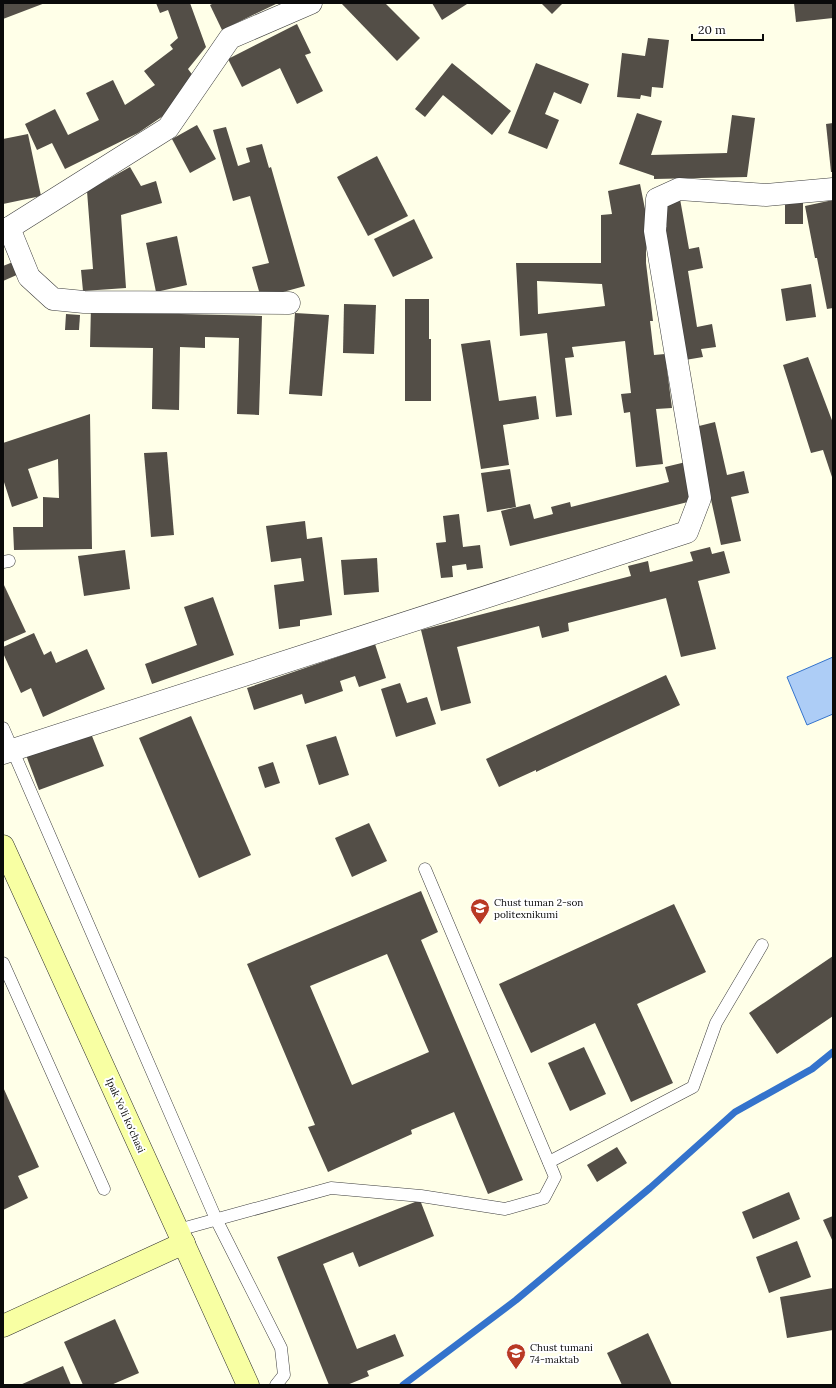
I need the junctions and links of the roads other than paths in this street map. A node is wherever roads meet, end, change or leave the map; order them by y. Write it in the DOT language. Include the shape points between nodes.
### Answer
graph roads {
  1 [pos="311,3"];
  2 [pos="833,189"];
  3 [pos="6,229"];
  4 [pos="289,303"];
  5 [pos="3,728"];
  6 [pos="8,752"];
  7 [pos="3,846"];
  8 [pos="425,869"];
  9 [pos="762,945"];
  10 [pos="3,963"];
  11 [pos="549,1162"];
  12 [pos="104,1189"];
  13 [pos="216,1219"];
  14 [pos="181,1236"];
  15 [pos="3,1326"];
  16 [pos="248,1385"];
  17 [pos="276,1385"];
  1 -- 3 [label="street" via="230,38 168,128"];
  2 -- 6 [label="street" via="766,195 679,189 657,199 654,231 700,498 687,532"];
  3 -- 4 [label="street" via="29,277 53,299 84,302"];
  5 -- 6 [label="lane"];
  6 -- 13 [label="lane"];
  7 -- 14 [label="main road, Ipak Yo'li ko'chasi"];
  8 -- 11 [label="lane"];
  9 -- 11 [label="lane" via="716,1023 694,1087"];
  10 -- 12 [label="lane"];
  11 -- 13 [label="lane" via="555,1177 544,1198 505,1209 421,1196 331,1188"];
  13 -- 14 [label="lane"];
  13 -- 17 [label="lane" via="281,1348 284,1375"];
  14 -- 15 [label="main road"];
  14 -- 16 [label="main road, Ipak Yo'li ko'chasi"];
}
